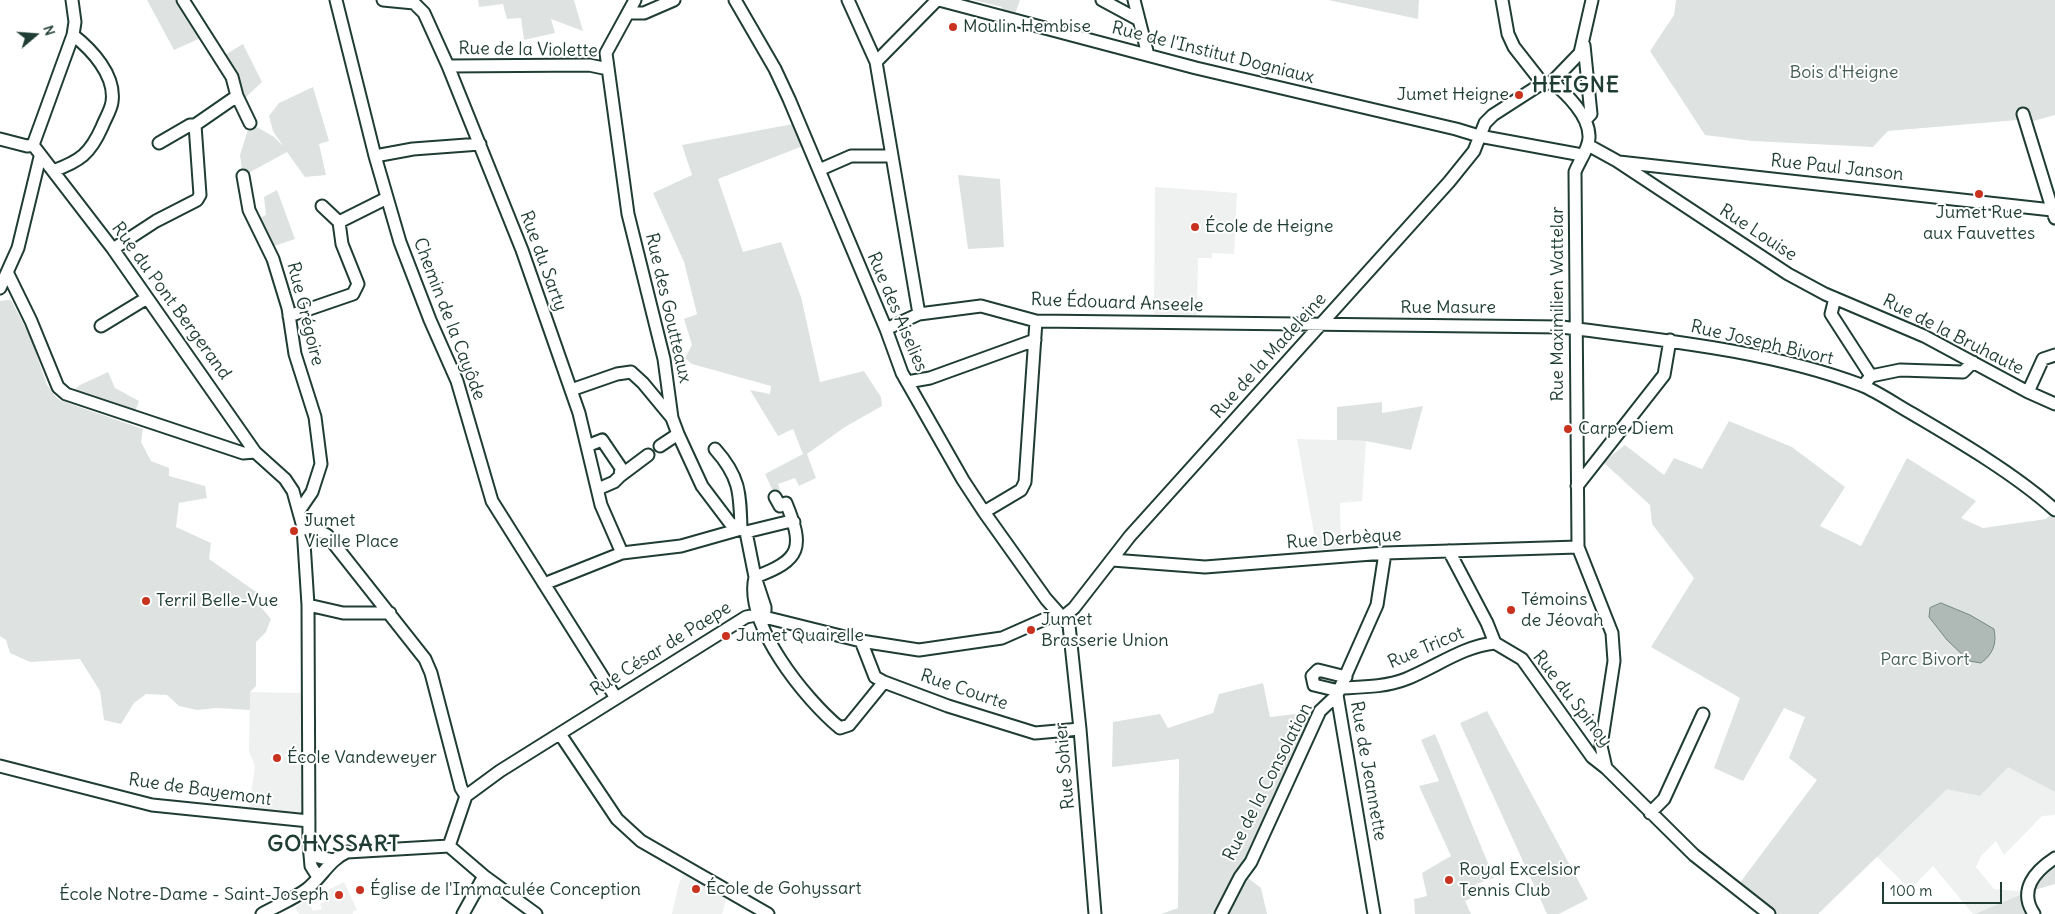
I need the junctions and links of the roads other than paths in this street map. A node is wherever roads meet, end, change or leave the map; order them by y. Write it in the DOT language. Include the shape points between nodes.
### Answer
graph roads {
  1 [pos="72,0"];
  2 [pos="183,0"];
  3 [pos="336,0"];
  4 [pos="383,0"];
  5 [pos="635,0"];
  6 [pos="674,0"];
  7 [pos="735,0"];
  8 [pos="848,0"];
  9 [pos="938,0"];
  10 [pos="1102,0"];
  11 [pos="1134,0"];
  12 [pos="1502,0"];
  13 [pos="1592,0"];
  14 [pos="629,12"];
  15 [pos="1139,20"];
  16 [pos="73,35"];
  17 [pos="1583,41"];
  18 [pos="1148,55"];
  19 [pos="876,62"];
  20 [pos="448,66"];
  21 [pos="608,69"];
  22 [pos="1547,83"];
  23 [pos="237,96"];
  24 [pos="1494,114"];
  25 [pos="2023,114"];
  26 [pos="1585,120"];
  27 [pos="250,123"];
  28 [pos="195,125"];
  29 [pos="1479,136"];
  30 [pos="1494,138"];
  31 [pos="0,139"];
  32 [pos="159,143"];
  33 [pos="480,144"];
  34 [pos="33,145"];
  35 [pos="1585,150"];
  36 [pos="375,156"];
  37 [pos="890,156"];
  38 [pos="40,157"];
  39 [pos="1617,161"];
  40 [pos="819,170"];
  41 [pos="53,172"];
  42 [pos="243,176"];
  43 [pos="387,198"];
  44 [pos="322,206"];
  45 [pos="2054,214"];
  46 [pos="339,222"];
  47 [pos="113,249"];
  48 [pos="8,274"];
  49 [pos="0,288"];
  50 [pos="148,298"];
  51 [pos="1835,298"];
  52 [pos="919,314"];
  53 [pos="290,316"];
  54 [pos="1036,321"];
  55 [pos="1321,324"];
  56 [pos="101,326"];
  57 [pos="886,329"];
  58 [pos="1575,330"];
  59 [pos="1035,340"];
  60 [pos="1670,340"];
  61 [pos="2055,355"];
  62 [pos="1973,362"];
  63 [pos="1871,376"];
  64 [pos="907,382"];
  65 [pos="1863,386"];
  66 [pos="571,390"];
  67 [pos="2028,392"];
  68 [pos="2055,404"];
  69 [pos="672,418"];
  70 [pos="678,434"];
  71 [pos="587,446"];
  72 [pos="660,446"];
  73 [pos="715,449"];
  74 [pos="255,452"];
  75 [pos="648,455"];
  76 [pos="620,476"];
  77 [pos="1577,486"];
  78 [pos="598,489"];
  79 [pos="775,497"];
  80 [pos="2055,510"];
  81 [pos="299,511"];
  82 [pos="984,512"];
  83 [pos="794,522"];
  84 [pos="303,527"];
  85 [pos="743,530"];
  86 [pos="1578,547"];
  87 [pos="1448,551"];
  88 [pos="622,553"];
  89 [pos="1385,553"];
  90 [pos="1112,560"];
  91 [pos="755,577"];
  92 [pos="544,584"];
  93 [pos="308,606"];
  94 [pos="390,612"];
  95 [pos="761,617"];
  96 [pos="1063,617"];
  97 [pos="861,641"];
  98 [pos="1495,643"];
  99 [pos="1346,677"];
  100 [pos="884,682"];
  101 [pos="1339,691"];
  102 [pos="616,698"];
  103 [pos="1703,714"];
  104 [pos="1080,729"];
  105 [pos="560,734"];
  106 [pos="0,766"];
  107 [pos="1606,768"];
  108 [pos="466,796"];
  109 [pos="1650,814"];
  110 [pos="309,821"];
  111 [pos="309,844"];
  112 [pos="449,846"];
  113 [pos="2055,858"];
  114 [pos="333,860"];
  115 [pos="484,876"];
  116 [pos="318,877"];
  117 [pos="277,910"];
  118 [pos="262,914"];
  119 [pos="463,914"];
  120 [pos="536,914"];
  121 [pos="768,914"];
  122 [pos="1095,914"];
  123 [pos="1221,914"];
  124 [pos="1374,914"];
  125 [pos="1769,914"];
  126 [pos="2034,914"];
  1 -- 16 [label="street"];
  2 -- 23 [label="street" via="232,77"];
  3 -- 36 [label="street, Chemin de la Cayôde"];
  4 -- 20 [label="street, Rue du Sarty" via="414,4 424,13"];
  5 -- 14 [label="street, Rue des Goutteaux"];
  6 -- 14 [label="street" via="644,12"];
  7 -- 40 [label="street, Rue des Aiselies" via="775,70"];
  8 -- 19 [label="street"];
  9 -- 18 [label="street, Rue de l'Institut Dogniaux"];
  9 -- 19 [label="street, Rue de l'Institut Dogniaux"];
  10 -- 15 [label="street"];
  11 -- 15 [label="street"];
  12 -- 22 [label="street" via="1508,34 1514,47"];
  13 -- 17 [label="street"];
  14 -- 21 [label="street, Rue des Goutteaux" via="606,53"];
  15 -- 18 [label="street"];
  16 -- 34 [label="street"];
  16 -- 41 [label="street" via="87,46 105,71 111,84 112,102 96,141 86,155"];
  17 -- 22 [label="street, Rue de la Madeleine" via="1580,54"];
  17 -- 26 [label="street" via="1591,114"];
  18 -- 29 [label="street, Rue de l'Institut Dogniaux"];
  19 -- 37 [label="street"];
  20 -- 21 [label="street, Rue de la Violette" via="589,65"];
  20 -- 33 [label="street, Rue du Sarty"];
  21 -- 69 [label="street, Rue des Goutteaux" via="628,214 664,360"];
  22 -- 24 [label="street, Rue de la Madeleine"];
  22 -- 26 [label="street" via="1560,89"];
  23 -- 27 [label="street"];
  23 -- 28 [label="street"];
  24 -- 29 [label="street, Rue de la Madeleine"];
  24 -- 30 [label="street" via="1489,123"];
  25 -- 45 [label="street"];
  26 -- 35 [label="street" via="1590,136"];
  28 -- 32 [label="street"];
  28 -- 47 [label="street" via="200,195 197,200 156,221"];
  29 -- 30 [label="street, Rue de l'Institut Dogniaux"];
  29 -- 55 [label="street, Rue de la Madeleine" via="1474,151 1449,182"];
  30 -- 35 [label="street, Rue Louise"];
  31 -- 34 [label="street"];
  33 -- 36 [label="street" via="413,149"];
  33 -- 66 [label="street, Rue du Sarty" via="522,250"];
  34 -- 38 [label="street, Rue du Pont Bergerand"];
  35 -- 39 [label="street, Rue Louise"];
  35 -- 58 [label="street, Rue Maximilien Wattelar" via="1575,172"];
  36 -- 43 [label="street, Chemin de la Cayôde"];
  37 -- 40 [label="street" via="851,156"];
  37 -- 52 [label="street"];
  38 -- 41 [label="street, Rue du Pont Bergerand"];
  38 -- 48 [label="street" via="18,248"];
  39 -- 45 [label="street, Rue Paul Janson"];
  39 -- 51 [label="street, Rue Louise" via="1788,274"];
  40 -- 57 [label="street, Rue des Aiselies"];
  41 -- 47 [label="street, Rue du Pont Bergerand"];
  42 -- 53 [label="street, Rue Grégoire" via="249,210 273,259"];
  43 -- 46 [label="street"];
  43 -- 92 [label="street, Chemin de la Cayôde" via="400,242 457,381 492,501"];
  44 -- 46 [label="street"];
  46 -- 53 [label="street" via="342,244 358,284 354,294"];
  47 -- 50 [label="street, Rue du Pont Bergerand"];
  48 -- 49 [label="street"];
  48 -- 74 [label="street" via="58,387 66,394 244,453"];
  50 -- 56 [label="street"];
  50 -- 74 [label="street, Rue du Pont Bergerand"];
  51 -- 62 [label="street, Rue de la Bruhaute" via="1924,336"];
  51 -- 63 [label="street" via="1832,314"];
  52 -- 54 [label="street, Rue Édouard Anseele" via="981,306"];
  52 -- 57 [label="street, Rue Édouard Anseele"];
  53 -- 81 [label="street, Rue Grégoire" via="295,354 315,416 321,464 312,492"];
  54 -- 55 [label="street, Rue Édouard Anseele"];
  54 -- 59 [label="street"];
  55 -- 58 [label="street, Rue Masure" via="1562,327"];
  55 -- 90 [label="street, Rue de la Madeleine"];
  57 -- 64 [label="street, Rue des Aiselies"];
  58 -- 60 [label="street, Rue Joseph Bivort"];
  58 -- 77 [label="street, Rue Maximilien Wattelar"];
  59 -- 64 [label="street" via="930,378"];
  59 -- 82 [label="street" via="1025,482 1021,490"];
  60 -- 65 [label="street, Rue Joseph Bivort" via="1793,364"];
  60 -- 77 [label="street" via="1664,375"];
  61 -- 67 [label="street" via="2043,360"];
  62 -- 63 [label="street" via="1963,372 1900,370"];
  62 -- 67 [label="street, Rue de la Bruhaute"];
  63 -- 65 [label="street"];
  64 -- 82 [label="street, Rue des Aiselies"];
  65 -- 80 [label="street, Rue Joseph Bivort" via="1956,439"];
  66 -- 69 [label="street" via="630,372"];
  66 -- 71 [label="street, Rue du Sarty"];
  67 -- 68 [label="street, Rue de la Bruhaute"];
  69 -- 70 [label="street, Rue des Goutteaux"];
  70 -- 72 [label="street"];
  70 -- 85 [label="street, Rue des Goutteaux" via="702,486 730,523"];
  71 -- 76 [label="street" via="602,440 621,468"];
  71 -- 78 [label="street, Rue du Sarty"];
  73 -- 85 [label="street" via="738,482"];
  74 -- 81 [label="street, Rue du Pont Bergerand" via="293,491"];
  75 -- 76 [label="street"];
  76 -- 78 [label="street"];
  77 -- 86 [label="street, Rue Maximilien Wattelar"];
  78 -- 88 [label="street, Rue du Sarty" via="601,505"];
  79 -- 83 [label="street" via="780,506 786,503"];
  81 -- 84 [label="street, Rue du Pont Bergerand"];
  82 -- 96 [label="street, Rue des Aiselies" via="1046,599"];
  83 -- 85 [label="street"];
  83 -- 91 [label="street" via="795,554 787,563"];
  84 -- 93 [label="street, Rue du Pont Bergerand"];
  84 -- 94 [label="street" via="314,528 327,536"];
  85 -- 88 [label="street" via="681,546"];
  85 -- 91 [label="street"];
  86 -- 87 [label="street, Rue Derbèque"];
  86 -- 107 [label="street, Rue Maximilien Wattelar" via="1612,633 1614,661 1601,746"];
  87 -- 89 [label="street, Rue Derbèque"];
  87 -- 98 [label="street"];
  88 -- 92 [label="street"];
  89 -- 90 [label="street, Rue Derbèque" via="1205,567"];
  89 -- 99 [label="street, Rue de Jeannette" via="1376,605"];
  90 -- 96 [label="street, Rue de la Madeleine"];
  91 -- 95 [label="street" via="765,607"];
  92 -- 102 [label="street, Chemin de la Cayôde"];
  93 -- 94 [label="street" via="343,613"];
  93 -- 110 [label="street, Rue du Pont Bergerand"];
  94 -- 108 [label="street" via="425,659 431,673 461,788"];
  95 -- 97 [label="street, Rue César de Paepe"];
  95 -- 100 [label="street" via="767,637 789,672 840,728 848,725"];
  95 -- 102 [label="street, Rue César de Paepe" via="752,615 742,619"];
  96 -- 97 [label="street, Rue César de Paepe" via="1054,615 1002,638 937,648 897,648"];
  96 -- 104 [label="street, Rue Sohier" via="1072,638"];
  97 -- 100 [label="street" via="876,677"];
  98 -- 101 [label="street, Rue Tricot" via="1478,644 1404,679"];
  98 -- 107 [label="street, Rue du Spinoy" via="1522,659 1592,757"];
  99 -- 101 [label="street, Rue de Jeannette"];
  99 -- 101 [label="street, Rue Tricot" via="1318,670 1312,676 1314,685"];
  100 -- 104 [label="street, Rue Courte" via="1035,733"];
  101 -- 123 [label="street, Rue de la Consolation" via="1320,711 1251,862"];
  101 -- 124 [label="street, Rue de Jeannette"];
  102 -- 105 [label="street, Rue César de Paepe"];
  103 -- 109 [label="street" via="1664,799"];
  104 -- 122 [label="street, Rue Sohier"];
  105 -- 108 [label="street, Rue César de Paepe"];
  105 -- 121 [label="street" via="617,819 641,841"];
  106 -- 110 [label="street, Rue de Bayemont" via="152,805"];
  107 -- 109 [label="street"];
  108 -- 112 [label="street"];
  109 -- 125 [label="street" via="1694,855"];
  110 -- 111 [label="street, Rue du Pont Bergerand"];
  111 -- 114 [label="street" via="319,856"];
  111 -- 116 [label="street, Rue du Pont Bergerand" via="311,866"];
  112 -- 114 [label="street" via="353,851"];
  112 -- 115 [label="street"];
  113 -- 126 [label="street" via="2041,867 2029,882 2027,892"];
  114 -- 116 [label="street"];
  115 -- 119 [label="street"];
  115 -- 120 [label="street"];
  116 -- 117 [label="street"];
  117 -- 118 [label="street"];
}
